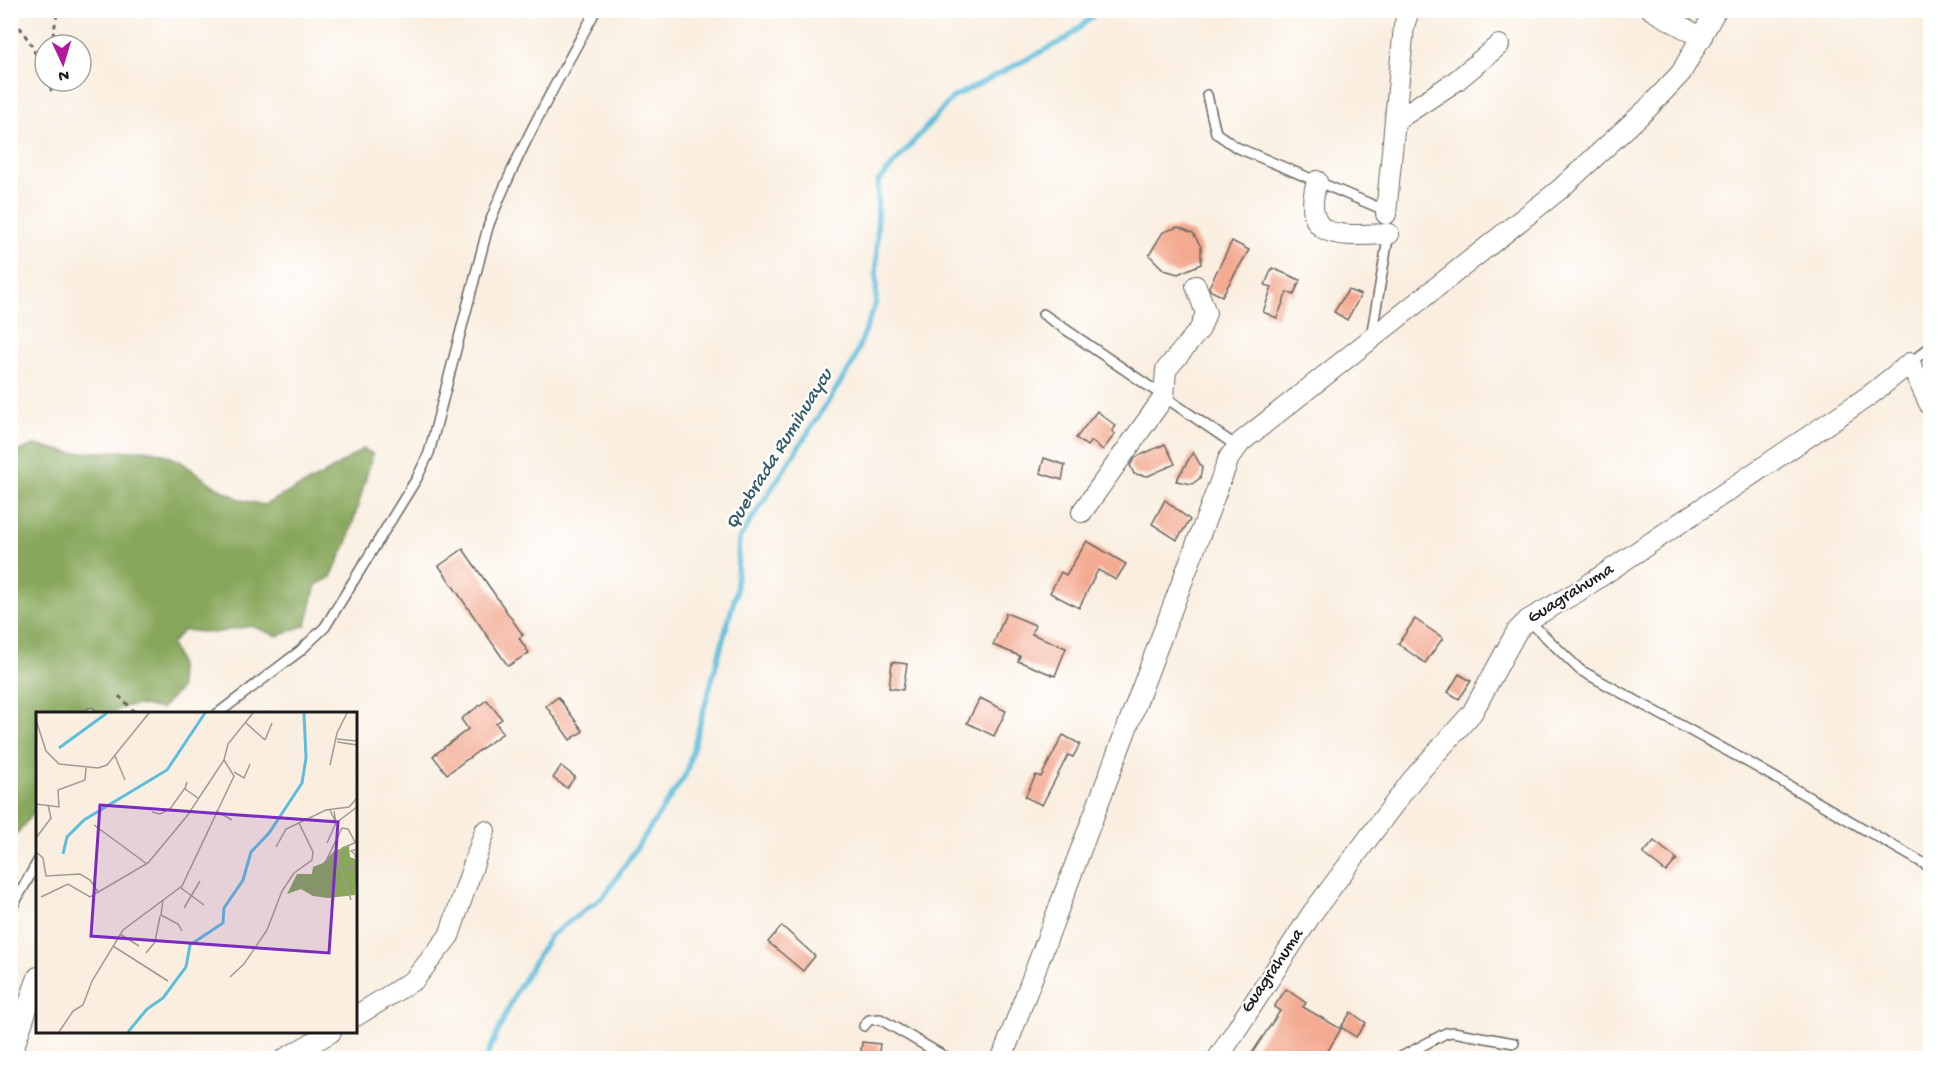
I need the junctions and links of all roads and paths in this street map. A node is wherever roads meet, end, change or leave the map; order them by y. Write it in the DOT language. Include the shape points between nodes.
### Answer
graph roads {
  1 [pos="58,10"];
  2 [pos="596,10"];
  3 [pos="1409,10"];
  4 [pos="1652,10"];
  5 [pos="1716,10"];
  6 [pos="10,12"];
  7 [pos="53,33"];
  8 [pos="1702,38"];
  9 [pos="1499,45"];
  10 [pos="33,48"];
  11 [pos="1207,95"];
  12 [pos="1395,121"];
  13 [pos="1317,181"];
  14 [pos="1386,214"];
  15 [pos="1389,234"];
  16 [pos="1196,286"];
  17 [pos="1042,314"];
  18 [pos="1370,340"];
  19 [pos="1930,347"];
  20 [pos="1910,363"];
  21 [pos="1164,397"];
  22 [pos="1930,405"];
  23 [pos="1238,447"];
  24 [pos="1082,512"];
  25 [pos="1528,620"];
  26 [pos="119,696"];
  27 [pos="135,712"];
  28 [pos="220,712"];
  29 [pos="484,831"];
  30 [pos="36,865"];
  31 [pos="1930,867"];
  32 [pos="10,911"];
  33 [pos="36,984"];
  34 [pos="357,1015"];
  35 [pos="864,1026"];
  36 [pos="319,1035"];
  37 [pos="1514,1043"];
  38 [pos="14,1057"];
  39 [pos="286,1059"];
  40 [pos="947,1059"];
  41 [pos="1002,1059"];
  42 [pos="1218,1059"];
  43 [pos="1399,1059"];
  1 -- 7 [label="path"];
  2 -- 28 [label="lane" via="518,154 496,206 429,453 417,478 325,627"];
  3 -- 12 [label="street"];
  4 -- 8 [label="street"];
  5 -- 8 [label="street"];
  6 -- 10 [label="path"];
  8 -- 18 [label="street" via="1681,73 1559,190"];
  9 -- 12 [label="street" via="1456,81"];
  11 -- 13 [label="lane" via="1216,133 1236,147"];
  12 -- 14 [label="street"];
  13 -- 14 [label="lane"];
  13 -- 15 [label="street" via="1311,202 1313,217 1325,232 1334,236"];
  14 -- 15 [label="lane"];
  15 -- 18 [label="lane"];
  16 -- 21 [label="street" via="1206,313 1200,329 1166,370"];
  17 -- 21 [label="lane"];
  18 -- 23 [label="street"];
  19 -- 20 [label="lane"];
  20 -- 22 [label="street"];
  20 -- 25 [label="street, Guagrahuma" via="1870,395 1579,591"];
  21 -- 23 [label="lane"];
  21 -- 24 [label="street"];
  23 -- 41 [label="street" via="1220,476"];
  25 -- 31 [label="lane" via="1580,670"];
  25 -- 42 [label="street, Guagrahuma" via="1507,644 1472,713 1412,780 1313,912"];
  26 -- 27 [label="path"];
  29 -- 34 [label="street" via="449,936 414,980"];
  30 -- 32 [label="lane"];
  33 -- 38 [label="street"];
  35 -- 40 [label="lane" via="869,1020 880,1019"];
  36 -- 39 [label="street"];
  37 -- 43 [label="lane" via="1453,1032"];
}
